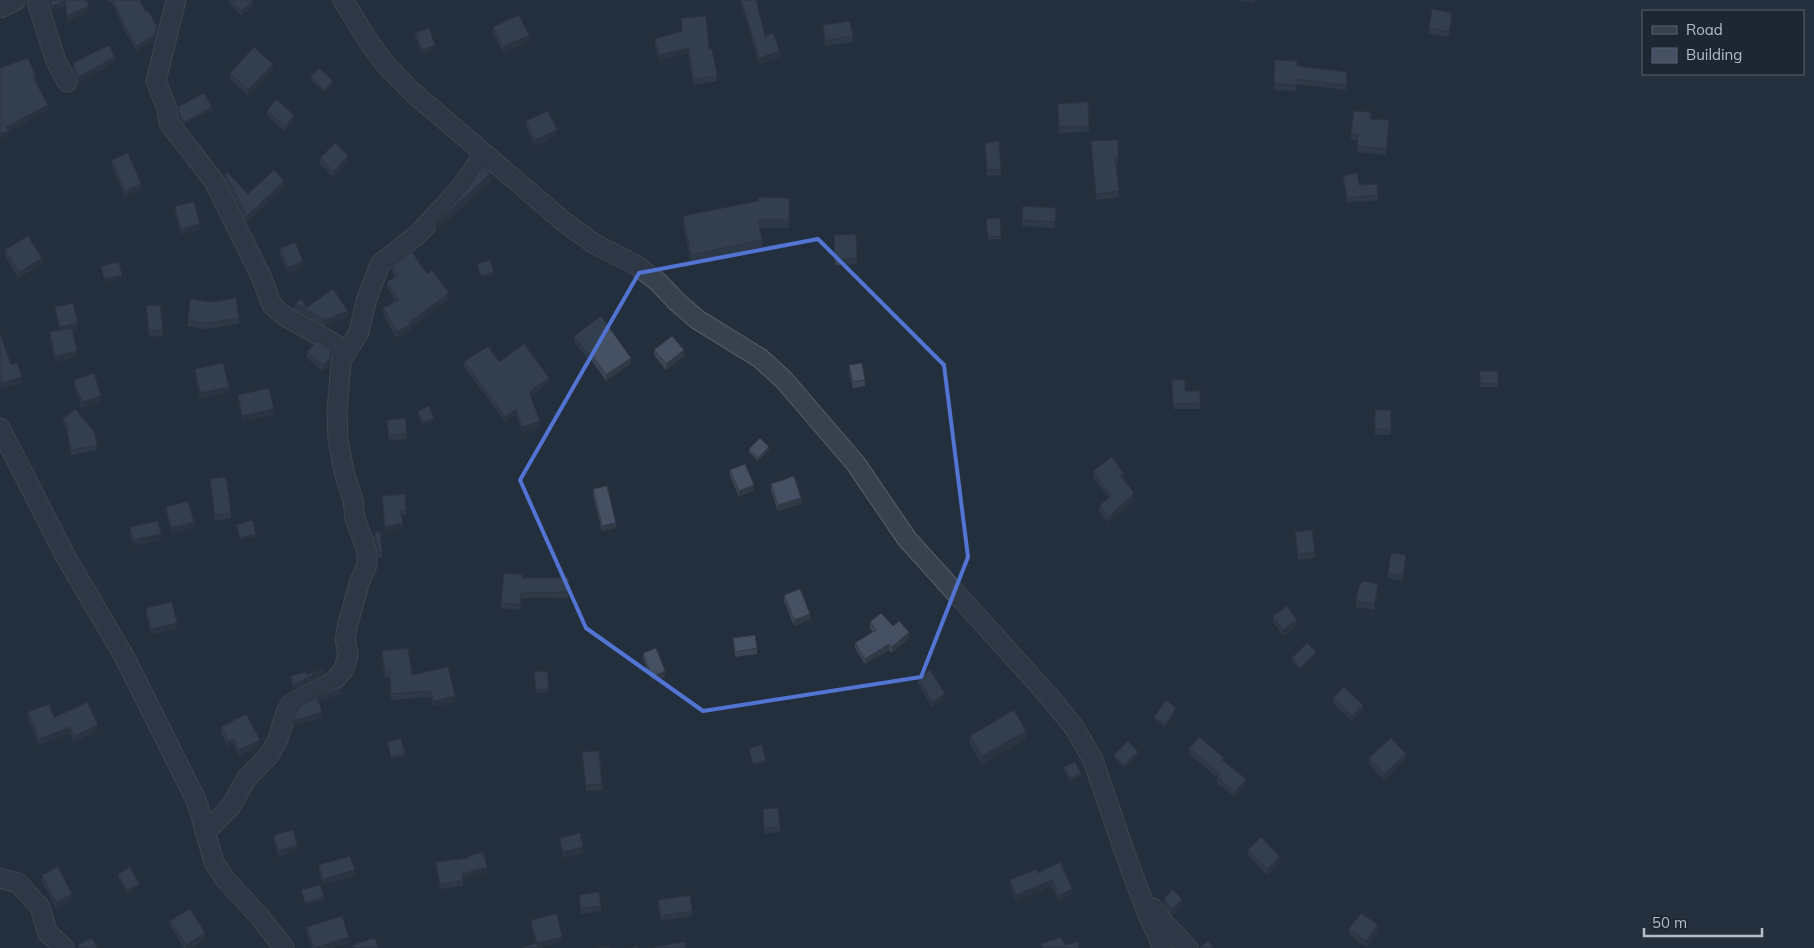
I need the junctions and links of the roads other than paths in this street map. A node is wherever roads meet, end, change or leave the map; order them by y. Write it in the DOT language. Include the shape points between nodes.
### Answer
graph roads {
  1 [pos="16,0"];
  2 [pos="38,0"];
  3 [pos="176,0"];
  4 [pos="344,0"];
  5 [pos="0,8"];
  6 [pos="67,82"];
  7 [pos="484,154"];
  8 [pos="348,351"];
  9 [pos="0,428"];
  10 [pos="205,833"];
  11 [pos="0,878"];
  12 [pos="1143,904"];
  13 [pos="64,948"];
  14 [pos="284,948"];
  15 [pos="1163,948"];
  16 [pos="1188,948"];
  1 -- 5 [label="street"];
  2 -- 6 [label="street" via="56,61"];
  3 -- 8 [label="street" via="156,81 169,123 214,181 272,305 283,315"];
  4 -- 7 [label="street" via="386,65"];
  7 -- 8 [label="street" via="459,190 418,234 380,264 359,332"];
  7 -- 12 [label="street" via="563,221 593,243 636,266 698,320 760,358 784,380 856,464 906,539 1074,727 1092,760"];
  8 -- 10 [label="street" via="341,361 338,439 355,518 367,550 367,565 348,623 348,654 344,669 334,681 291,704 270,754 247,778 230,806"];
  9 -- 10 [label="street" via="68,559 124,656 197,802"];
  10 -- 14 [label="street" via="214,862 225,879"];
  11 -- 13 [label="street" via="18,883 40,907 47,932"];
  12 -- 15 [label="street"];
  12 -- 16 [label="street" via="1155,910"];
}
